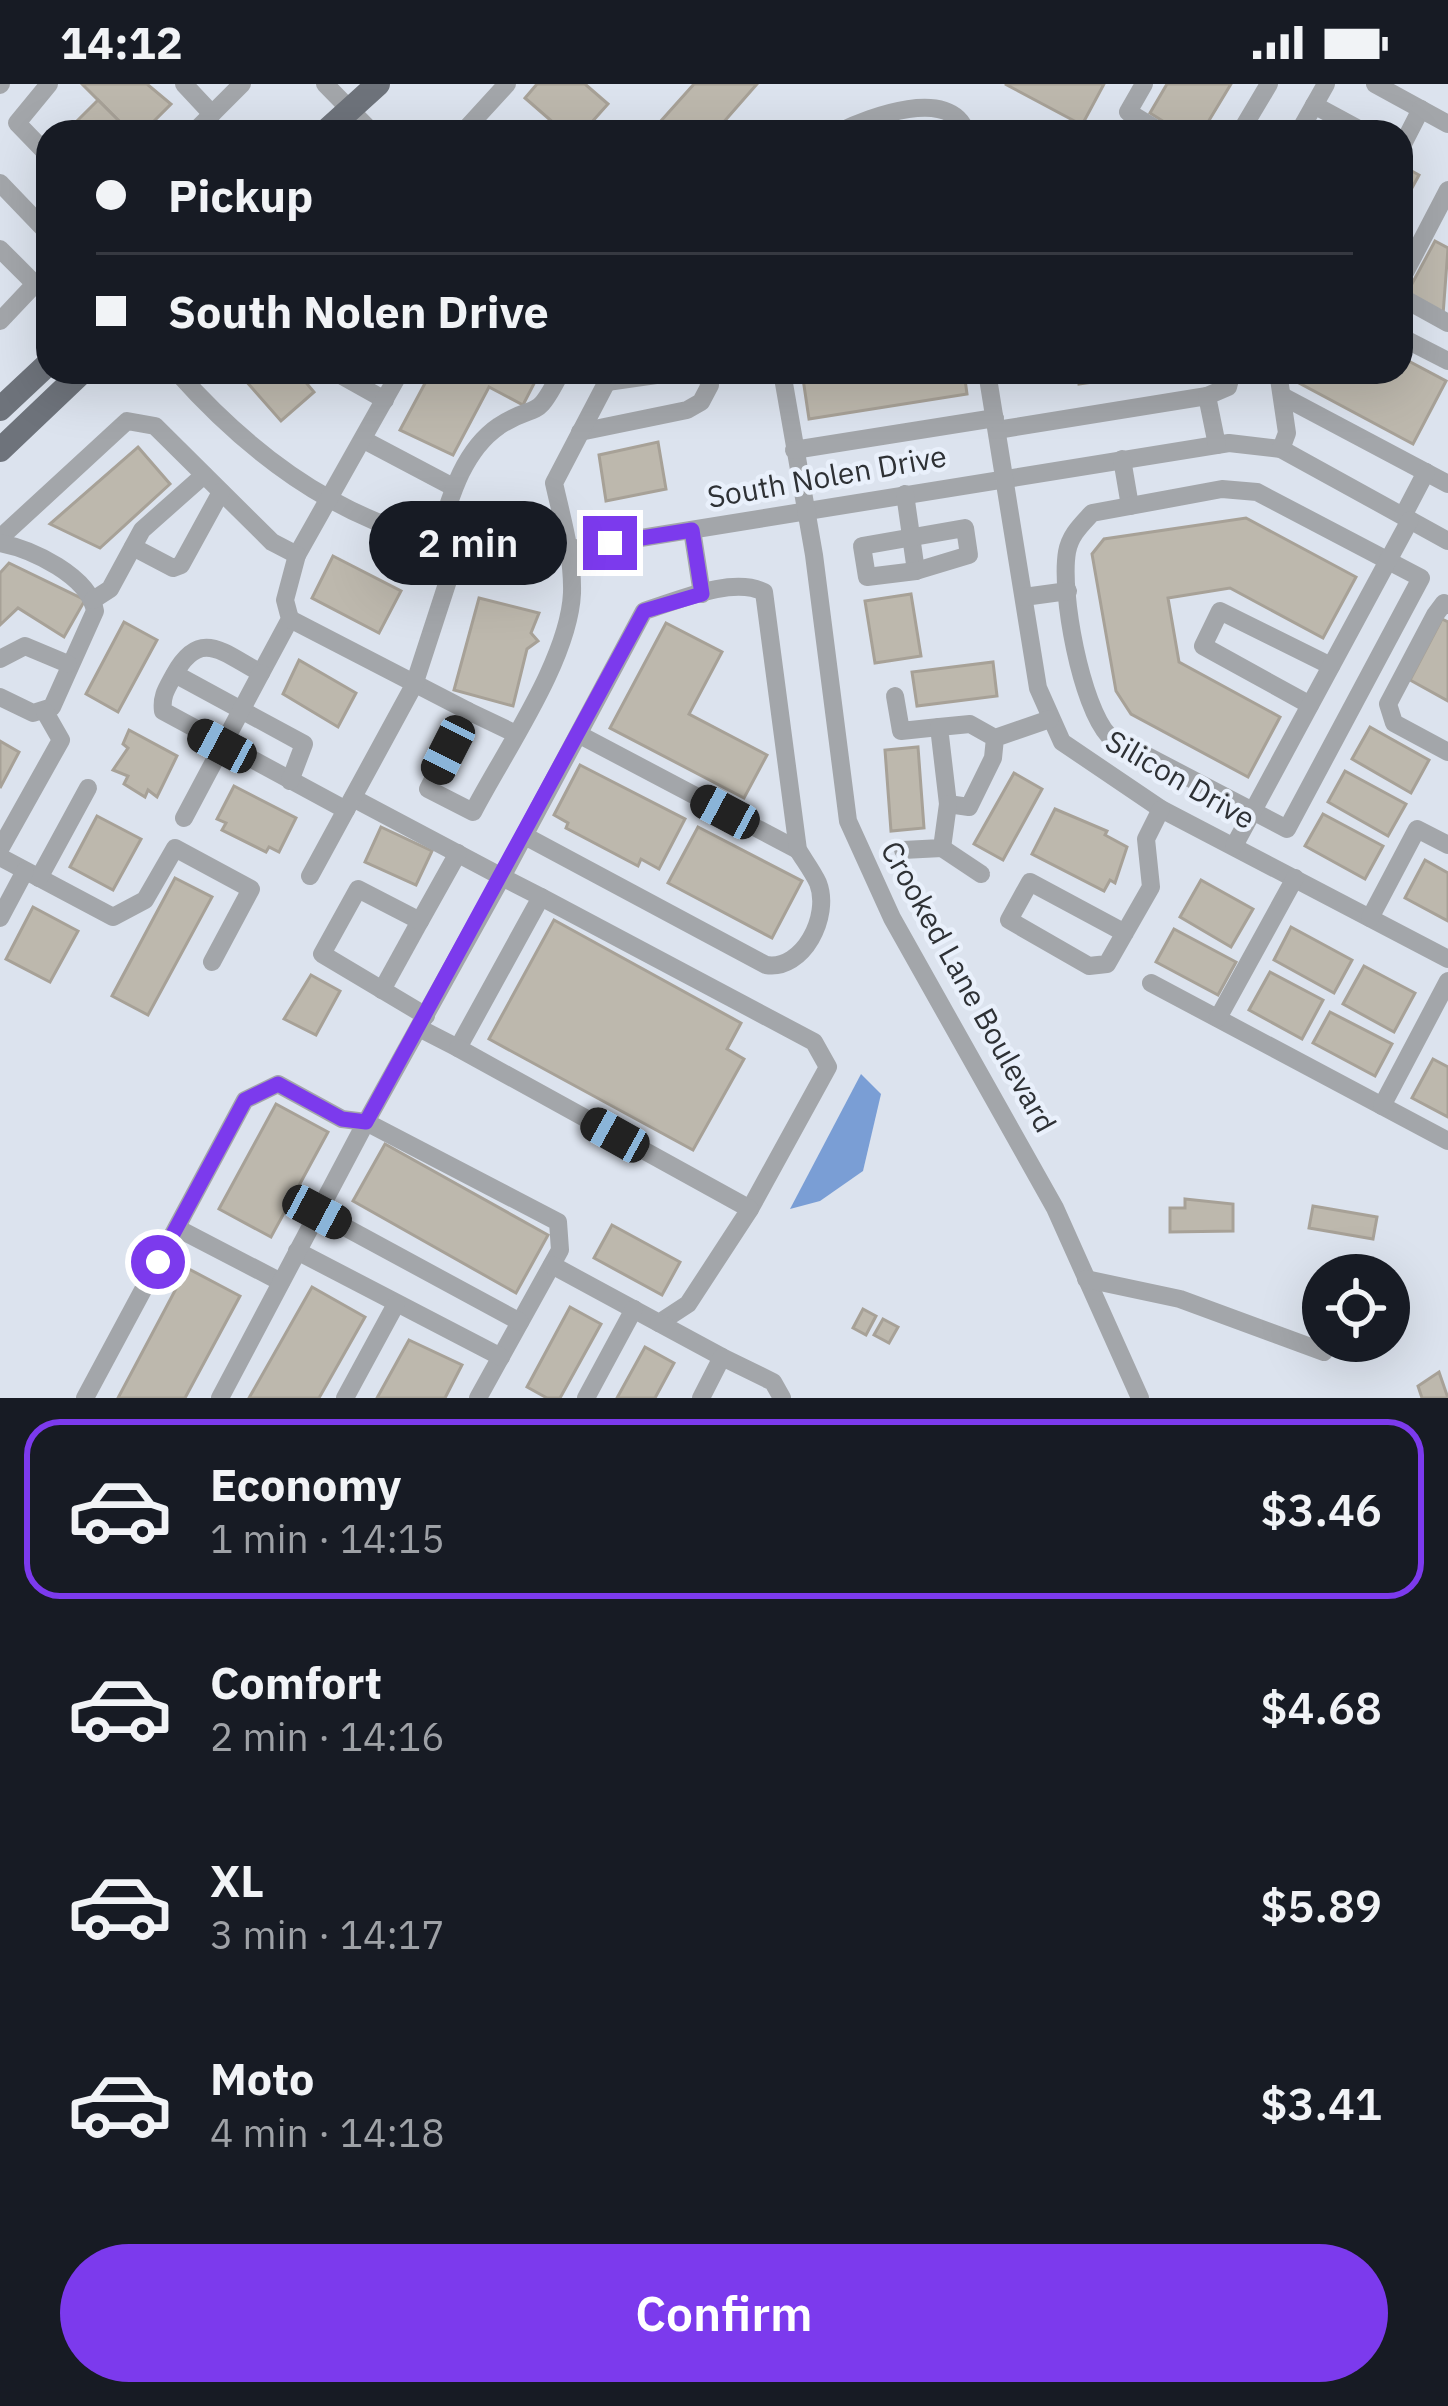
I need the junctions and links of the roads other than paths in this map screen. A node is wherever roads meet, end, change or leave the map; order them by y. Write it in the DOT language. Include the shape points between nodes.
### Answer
graph roads {
  1 [pos="49,84"];
  2 [pos="184,84"];
  3 [pos="242,84"];
  4 [pos="325,84"];
  5 [pos="378,84"];
  6 [pos="507,84"];
  7 [pos="1144,84"];
  8 [pos="1269,84"];
  9 [pos="1325,84"];
  10 [pos="1376,84"];
  11 [pos="1401,90"];
  12 [pos="1313,106"];
  13 [pos="351,109"];
  14 [pos="1421,109"];
  15 [pos="212,114"];
  16 [pos="206,120"];
  17 [pos="339,120"];
  18 [pos="361,120"];
  19 [pos="474,120"];
  20 [pos="863,120"];
  21 [pos="958,120"];
  22 [pos="1142,120"];
  23 [pos="1251,120"];
  24 [pos="1305,120"];
  25 [pos="1340,120"];
  26 [pos="1448,124"];
  27 [pos="1413,125"];
  28 [pos="36,143"];
  29 [pos="0,183"];
  30 [pos="1448,190"];
  31 [pos="36,220"];
  32 [pos="0,249"];
  33 [pos="1413,257"];
  34 [pos="1413,303"];
  35 [pos="0,320"];
  36 [pos="1448,322"];
  37 [pos="1413,343"];
  38 [pos="1448,361"];
  39 [pos="36,375"];
  40 [pos="69,384"];
  41 [pos="189,384"];
  42 [pos="356,384"];
  43 [pos="394,384"];
  44 [pos="555,384"];
  45 [pos="605,384"];
  46 [pos="710,384"];
  47 [pos="784,384"];
  48 [pos="989,384"];
  49 [pos="1229,384"];
  50 [pos="1281,384"];
  51 [pos="1207,396"];
  52 [pos="1284,397"];
  53 [pos="385,400"];
  54 [pos="0,409"];
  55 [pos="996,424"];
  56 [pos="580,432"];
  57 [pos="364,440"];
  58 [pos="1217,445"];
  59 [pos="1281,449"];
  60 [pos="0,450"];
  61 [pos="794,450"];
  62 [pos="1123,459"];
  63 [pos="1426,472"];
  64 [pos="204,475"];
  65 [pos="1005,477"];
  66 [pos="1448,484"];
  67 [pos="453,487"];
  68 [pos="221,492"];
  69 [pos="905,494"];
  70 [pos="332,500"];
  71 [pos="1130,506"];
  72 [pos="803,512"];
  73 [pos="1407,518"];
  74 [pos="692,530"];
  75 [pos="911,537"];
  76 [pos="0,540"];
  77 [pos="1448,541"];
  78 [pos="436,544"];
  79 [pos="133,547"];
  80 [pos="458,550"];
  81 [pos="569,550"];
  82 [pos="297,555"];
  83 [pos="1388,561"];
  84 [pos="916,571"];
  85 [pos="1068,591"];
  86 [pos="702,594"];
  87 [pos="1024,597"];
  88 [pos="93,600"];
  89 [pos="1448,605"];
  90 [pos="290,619"];
  91 [pos="0,659"];
  92 [pos="68,664"];
  93 [pos="1331,666"];
  94 [pos="261,673"];
  95 [pos="175,674"];
  96 [pos="414,685"];
  97 [pos="0,697"];
  98 [pos="895,697"];
  99 [pos="1310,705"];
  100 [pos="242,709"];
  101 [pos="468,711"];
  102 [pos="45,712"];
  103 [pos="1050,719"];
  104 [pos="939,728"];
  105 [pos="514,733"];
  106 [pos="580,735"];
  107 [pos="995,738"];
  108 [pos="222,746"];
  109 [pos="1448,752"];
  110 [pos="290,781"];
  111 [pos="88,788"];
  112 [pos="350,804"];
  113 [pos="948,804"];
  114 [pos="1161,808"];
  115 [pos="1252,813"];
  116 [pos="184,818"];
  117 [pos="525,836"];
  118 [pos="1448,845"];
  119 [pos="1234,847"];
  120 [pos="942,848"];
  121 [pos="798,850"];
  122 [pos="903,850"];
  123 [pos="0,853"];
  124 [pos="458,853"];
  125 [pos="32,874"];
  126 [pos="981,874"];
  127 [pos="310,876"];
  128 [pos="502,877"];
  129 [pos="1294,878"];
  130 [pos="541,897"];
  131 [pos="0,918"];
  132 [pos="1370,918"];
  133 [pos="419,921"];
  134 [pos="1125,934"];
  135 [pos="1448,959"];
  136 [pos="212,962"];
  137 [pos="1448,981"];
  138 [pos="1151,982"];
  139 [pos="382,990"];
  140 [pos="1218,1018"];
  141 [pos="423,1022"];
  142 [pos="458,1048"];
  143 [pos="1382,1106"];
  144 [pos="366,1122"];
  145 [pos="1448,1141"];
  146 [pos="749,1209"];
  147 [pos="317,1212"];
  148 [pos="177,1228"];
  149 [pos="297,1251"];
  150 [pos="552,1265"];
  151 [pos="1086,1279"];
  152 [pos="280,1282"];
  153 [pos="397,1304"];
  154 [pos="634,1309"];
  155 [pos="520,1322"];
  156 [pos="659,1323"];
  157 [pos="1302,1344"];
  158 [pos="501,1357"];
  159 [pos="722,1357"];
  160 [pos="85,1398"];
  161 [pos="220,1398"];
  162 [pos="345,1398"];
  163 [pos="478,1398"];
  164 [pos="586,1398"];
  165 [pos="701,1398"];
  166 [pos="782,1398"];
  167 [pos="1140,1398"];
  1 -- 28 [label="street" via="17,123"];
  2 -- 15 [label="street"];
  3 -- 15 [label="street"];
  4 -- 13 [label="street"];
  5 -- 13 [label="main road"];
  6 -- 19 [label="street"];
  7 -- 22 [label="street" via="1129,112"];
  8 -- 23 [label="street"];
  9 -- 12 [label="street"];
  10 -- 11 [label="street"];
  11 -- 14 [label="street"];
  12 -- 24 [label="street"];
  12 -- 25 [label="street"];
  13 -- 17 [label="main road"];
  13 -- 18 [label="street"];
  14 -- 26 [label="street"];
  14 -- 27 [label="street"];
  15 -- 16 [label="street"];
  20 -- 21 [label="street" via="934,107"];
  29 -- 31 [label="street"];
  30 -- 33 [label="street"];
  32 -- 35 [label="street" via="35,284"];
  34 -- 36 [label="street"];
  37 -- 38 [label="street"];
  39 -- 54 [label="main road"];
  40 -- 60 [label="main road"];
  41 -- 70 [label="street, South Nolen Drive" via="263,459"];
  42 -- 53 [label="street"];
  43 -- 53 [label="street"];
  44 -- 67 [label="street" via="544,405 500,426"];
  45 -- 56 [label="street"];
  46 -- 56 [label="street" via="688,410"];
  47 -- 61 [label="street, Crooked Lane Boulevard"];
  48 -- 55 [label="street, Silicon Drive"];
  49 -- 51 [label="street"];
  50 -- 52 [label="street"];
  51 -- 55 [label="street"];
  51 -- 58 [label="street"];
  52 -- 59 [label="street"];
  52 -- 63 [label="street"];
  53 -- 57 [label="street"];
  55 -- 61 [label="street"];
  55 -- 65 [label="street, Silicon Drive"];
  56 -- 81 [label="street" via="554,483"];
  57 -- 67 [label="street"];
  57 -- 70 [label="street"];
  58 -- 59 [label="street, South Nolen Drive"];
  58 -- 62 [label="street, South Nolen Drive"];
  59 -- 73 [label="street, South Nolen Drive"];
  61 -- 72 [label="street, Crooked Lane Boulevard"];
  62 -- 65 [label="street, South Nolen Drive"];
  62 -- 71 [label="street"];
  63 -- 66 [label="street"];
  63 -- 73 [label="street"];
  64 -- 68 [label="street"];
  64 -- 76 [label="street" via="155,426 127,422"];
  64 -- 79 [label="street"];
  65 -- 69 [label="street, South Nolen Drive"];
  65 -- 87 [label="street, Silicon Drive"];
  67 -- 78 [label="street"];
  68 -- 79 [label="street" via="181,565"];
  68 -- 82 [label="street"];
  69 -- 72 [label="street, South Nolen Drive"];
  69 -- 75 [label="street"];
  70 -- 78 [label="street, South Nolen Drive"];
  70 -- 82 [label="street"];
  71 -- 83 [label="street" via="1222,489 1257,491"];
  71 -- 85 [label="street" via="1092,513 1079,527 1067,549"];
  72 -- 74 [label="street, South Nolen Drive"];
  72 -- 151 [label="street, Crooked Lane Boulevard" via="848,821 862,862 1055,1208"];
  73 -- 77 [label="street, South Nolen Drive"];
  73 -- 83 [label="street"];
  74 -- 81 [label="street, South Nolen Drive"];
  74 -- 86 [label="street"];
  75 -- 84 [label="street"];
  75 -- 84 [label="street" via="862,546 867,577"];
  75 -- 84 [label="street" via="964,528 969,554"];
  76 -- 88 [label="street" via="73,577"];
  78 -- 80 [label="street, South Nolen Drive"];
  79 -- 88 [label="street" via="110,589"];
  80 -- 81 [label="street, South Nolen Drive" via="524,557"];
  80 -- 96 [label="street"];
  81 -- 105 [label="street" via="572,596 562,642"];
  82 -- 90 [label="street" via="285,600"];
  83 -- 93 [label="street"];
  83 -- 115 [label="street" via="1421,578 1287,830"];
  85 -- 87 [label="street"];
  85 -- 115 [label="street" via="1097,723"];
  86 -- 106 [label="street" via="644,611"];
  86 -- 121 [label="street" via="764,592"];
  87 -- 103 [label="street, Silicon Drive"];
  88 -- 92 [label="street"];
  89 -- 109 [label="street" via="1388,704 1394,723"];
  90 -- 94 [label="street"];
  90 -- 96 [label="street"];
  91 -- 92 [label="street" via="26,646"];
  92 -- 102 [label="street"];
  93 -- 99 [label="street"];
  93 -- 99 [label="street" via="1220,611 1202,646"];
  94 -- 95 [label="street" via="198,646"];
  94 -- 100 [label="street"];
  95 -- 100 [label="street"];
  95 -- 108 [label="street" via="163,711"];
  96 -- 101 [label="street"];
  96 -- 112 [label="street"];
  97 -- 102 [label="street"];
  98 -- 104 [label="street" via="901,731"];
  99 -- 115 [label="street"];
  100 -- 108 [label="street"];
  100 -- 110 [label="street" via="304,744"];
  101 -- 105 [label="street"];
  101 -- 105 [label="street" via="428,788 473,812"];
  102 -- 123 [label="street" via="61,740"];
  103 -- 107 [label="street"];
  103 -- 114 [label="street, Silicon Drive" via="1086,763"];
  104 -- 107 [label="street" via="970,724"];
  104 -- 113 [label="street"];
  106 -- 117 [label="street"];
  106 -- 121 [label="street"];
  107 -- 113 [label="street" via="969,807"];
  108 -- 110 [label="street"];
  108 -- 116 [label="street"];
  110 -- 112 [label="street"];
  111 -- 125 [label="street"];
  112 -- 124 [label="street"];
  112 -- 127 [label="street"];
  113 -- 120 [label="street"];
  114 -- 119 [label="street, Silicon Drive"];
  114 -- 134 [label="street" via="1145,839 1151,887"];
  115 -- 119 [label="street"];
  117 -- 121 [label="street" via="783,968 797,960 820,913 819,886"];
  117 -- 128 [label="street"];
  118 -- 132 [label="street" via="1418,829"];
  119 -- 129 [label="street, Silicon Drive"];
  120 -- 122 [label="street"];
  120 -- 126 [label="street"];
  123 -- 125 [label="street"];
  124 -- 128 [label="street"];
  124 -- 133 [label="street"];
  125 -- 131 [label="street"];
  125 -- 136 [label="street" via="113,917 145,900 175,848 251,889"];
  128 -- 130 [label="street"];
  128 -- 141 [label="street"];
  129 -- 132 [label="street, Silicon Drive"];
  129 -- 140 [label="street"];
  130 -- 142 [label="street"];
  130 -- 146 [label="street" via="824,1053 828,1067"];
  132 -- 135 [label="street, Silicon Drive"];
  133 -- 139 [label="street"];
  133 -- 139 [label="street" via="358,889 322,954"];
  134 -- 134 [label="street" via="1108,964 1089,966 1010,920 1030,882"];
  137 -- 143 [label="street"];
  138 -- 140 [label="street"];
  139 -- 141 [label="street"];
  140 -- 143 [label="street"];
  141 -- 142 [label="street"];
  141 -- 144 [label="street"];
  142 -- 146 [label="street"];
  143 -- 145 [label="street"];
  144 -- 147 [label="street"];
  144 -- 148 [label="street" via="342,1119 278,1084 260,1088 245,1100"];
  144 -- 150 [label="street" via="558,1222"];
  146 -- 156 [label="street" via="688,1304"];
  147 -- 149 [label="street"];
  147 -- 155 [label="street"];
  148 -- 152 [label="street"];
  148 -- 160 [label="street"];
  149 -- 152 [label="street"];
  149 -- 153 [label="street"];
  150 -- 154 [label="street"];
  150 -- 155 [label="street"];
  151 -- 157 [label="street" via="1180,1299"];
  151 -- 167 [label="street, Crooked Lane Boulevard"];
  152 -- 161 [label="street"];
  153 -- 158 [label="street"];
  153 -- 162 [label="street"];
  154 -- 156 [label="street"];
  154 -- 164 [label="street"];
  155 -- 158 [label="street"];
  156 -- 159 [label="street"];
  158 -- 163 [label="street"];
  159 -- 165 [label="street"];
  159 -- 166 [label="street" via="773,1382"];
}
